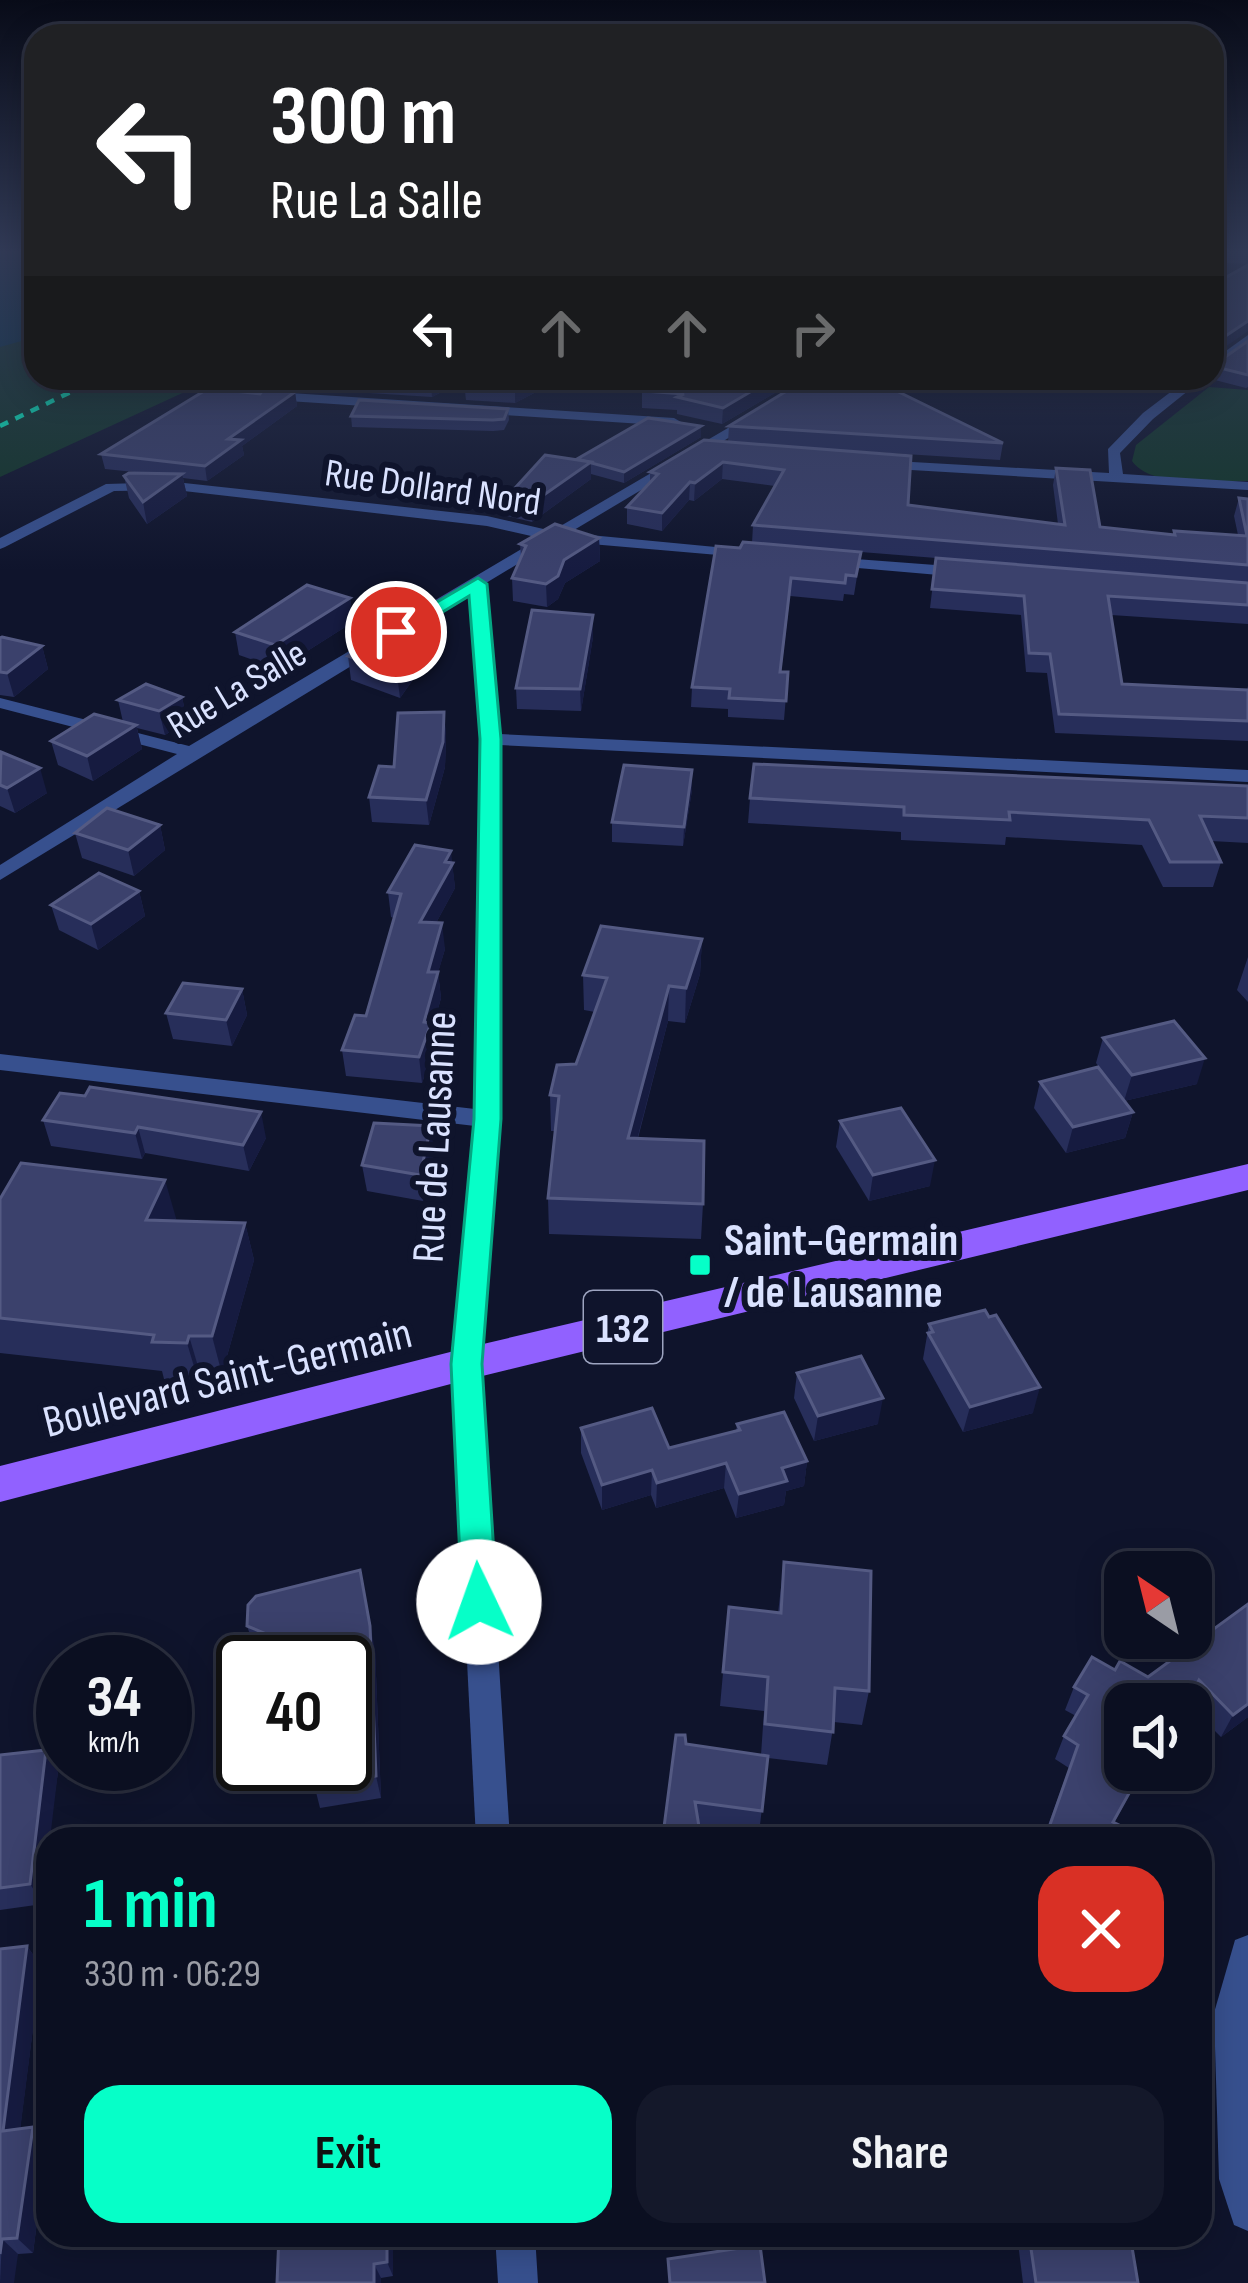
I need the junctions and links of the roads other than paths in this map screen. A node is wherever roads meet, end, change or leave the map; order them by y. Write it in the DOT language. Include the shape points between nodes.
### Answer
graph roads {
  1 [pos="306,390"];
  2 [pos="466,390"];
  3 [pos="1182,390"];
  4 [pos="781,400"];
  5 [pos="439,404"];
  6 [pos="692,426"];
  7 [pos="709,430"];
  8 [pos="726,434"];
  9 [pos="701,449"];
  10 [pos="737,454"];
  11 [pos="869,464"];
  12 [pos="1117,481"];
  13 [pos="1248,486"];
  14 [pos="558,537"];
  15 [pos="0,544"];
  16 [pos="770,557"];
  17 [pos="817,561"];
  18 [pos="982,574"];
  19 [pos="478,584"];
  20 [pos="0,703"];
  21 [pos="490,739"];
  22 [pos="192,752"];
  23 [pos="1248,776"];
  24 [pos="0,874"];
  25 [pos="0,1062"];
  26 [pos="487,1119"];
  27 [pos="1248,1177"];
  28 [pos="466,1364"];
  29 [pos="0,1484"];
  30 [pos="492,1827"];
  31 [pos="1248,1953"];
  32 [pos="1248,2211"];
  33 [pos="516,2247"];
  34 [pos="518,2283"];
  1 -- 5 [label="street"];
  2 -- 5 [label="street"];
  3 -- 12 [label="street" via="1113,452"];
  4 -- 8 [label="street, Rue La Salle"];
  5 -- 6 [label="street"];
  7 -- 8 [label="street"];
  8 -- 9 [label="street, Rue La Salle"];
  9 -- 10 [label="street"];
  9 -- 14 [label="street, Rue La Salle"];
  11 -- 12 [label="street"];
  12 -- 13 [label="street"];
  14 -- 15 [label="street, Rue Dollard Nord" via="488,521 175,486 111,487"];
  14 -- 16 [label="street, Rue Dollard Nord"];
  14 -- 19 [label="street, Rue La Salle"];
  17 -- 18 [label="street"];
  19 -- 21 [label="street, Rue de Lausanne"];
  19 -- 22 [label="street, Rue La Salle"];
  20 -- 22 [label="street"];
  21 -- 23 [label="street"];
  21 -- 26 [label="street, Rue de Lausanne"];
  22 -- 24 [label="street, Rue La Salle"];
  25 -- 26 [label="street"];
  26 -- 28 [label="street, Rue de Lausanne"];
  27 -- 28 [label="main road, Boulevard Saint-Germain / 132"];
  28 -- 29 [label="main road, Boulevard Saint-Germain / 132"];
  28 -- 30 [label="street, Rue de Lausanne"];
  31 -- 32 [label="street" via="1232,2013 1238,2179"];
  33 -- 34 [label="street"];
}
